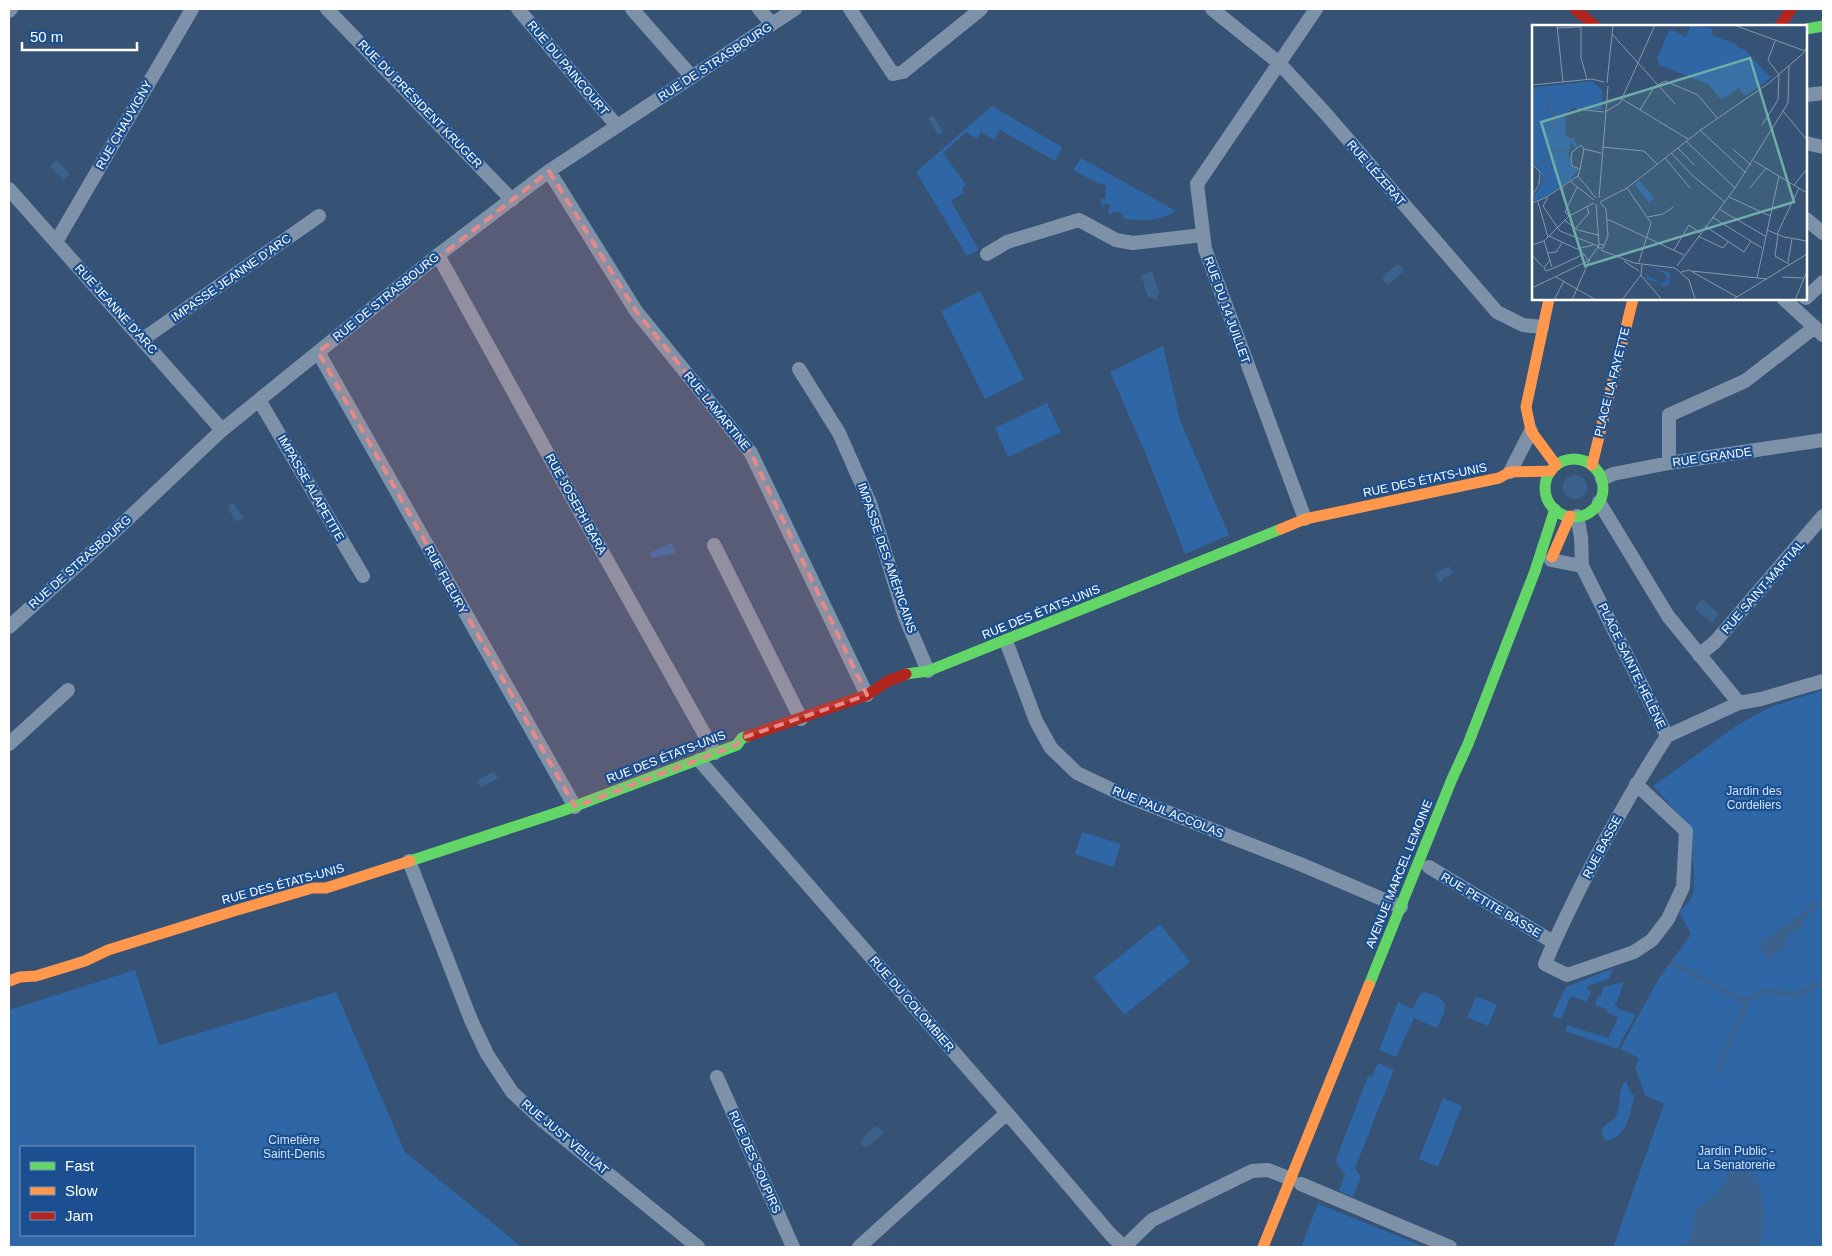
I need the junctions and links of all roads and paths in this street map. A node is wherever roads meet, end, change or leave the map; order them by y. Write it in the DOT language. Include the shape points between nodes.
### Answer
graph roads {
  1 [pos="192,9"];
  2 [pos="328,9"];
  3 [pos="518,9"];
  4 [pos="632,9"];
  5 [pos="759,9"];
  6 [pos="795,9"];
  7 [pos="850,9"];
  8 [pos="981,9"];
  9 [pos="1212,9"];
  10 [pos="1316,9"];
  11 [pos="1575,9"];
  12 [pos="1791,9"];
  13 [pos="772,24"];
  14 [pos="1594,25"];
  15 [pos="1781,25"];
  16 [pos="1823,26"];
  17 [pos="1807,29"];
  18 [pos="1279,63"];
  19 [pos="692,77"];
  20 [pos="1823,93"];
  21 [pos="1807,95"];
  22 [pos="617,126"];
  23 [pos="1807,143"];
  24 [pos="1823,147"];
  25 [pos="549,171"];
  26 [pos="9,189"];
  27 [pos="512,200"];
  28 [pos="319,216"];
  29 [pos="1807,220"];
  30 [pos="1823,233"];
  31 [pos="1203,235"];
  32 [pos="56,242"];
  33 [pos="987,254"];
  34 [pos="438,255"];
  35 [pos="1823,282"];
  36 [pos="1807,297"];
  37 [pos="1548,300"];
  38 [pos="1633,300"];
  39 [pos="1802,302"];
  40 [pos="1542,327"];
  41 [pos="1819,331"];
  42 [pos="142,340"];
  43 [pos="318,352"];
  44 [pos="799,368"];
  45 [pos="259,400"];
  46 [pos="222,430"];
  47 [pos="1531,431"];
  48 [pos="1823,440"];
  49 [pos="1669,463"];
  50 [pos="1592,465"];
  51 [pos="1553,468"];
  52 [pos="1510,472"];
  53 [pos="1602,480"];
  54 [pos="1599,502"];
  55 [pos="1555,509"];
  56 [pos="1574,516"];
  57 [pos="1823,516"];
  58 [pos="1305,519"];
  59 [pos="714,545"];
  60 [pos="1551,560"];
  61 [pos="1582,566"];
  62 [pos="363,576"];
  63 [pos="9,626"];
  64 [pos="1007,640"];
  65 [pos="1699,654"];
  66 [pos="928,671"];
  67 [pos="1823,681"];
  68 [pos="68,690"];
  69 [pos="867,695"];
  70 [pos="1739,703"];
  71 [pos="801,719"];
  72 [pos="1477,733"];
  73 [pos="1667,736"];
  74 [pos="9,744"];
  75 [pos="716,753"];
  76 [pos="699,760"];
  77 [pos="1457,781"];
  78 [pos="1636,784"];
  79 [pos="575,807"];
  80 [pos="409,861"];
  81 [pos="1429,867"];
  82 [pos="1402,907"];
  83 [pos="1401,936"];
  84 [pos="1553,942"];
  85 [pos="9,981"];
  86 [pos="717,1078"];
  87 [pos="1007,1113"];
  88 [pos="1323,1129"];
  89 [pos="1313,1154"];
  90 [pos="1299,1183"];
  91 [pos="698,1247"];
  92 [pos="793,1247"];
  93 [pos="859,1247"];
  94 [pos="1124,1247"];
  95 [pos="1263,1247"];
  96 [pos="1450,1247"];
  1 -- 32 [label="street, RUE CHAUVIGNY"];
  2 -- 27 [label="street, RUE DU PRÉSIDENT KRUGER"];
  3 -- 22 [label="street, RUE DU PAINCOURT"];
  4 -- 19 [label="street"];
  5 -- 13 [label="street"];
  6 -- 13 [label="street, RUE DE STRASBOURG"];
  7 -- 8 [label="street" via="893,74 903,72"];
  9 -- 18 [label="street, RUE LÉZERAT"];
  10 -- 18 [label="street, RUE DU 14 JUILLET"];
  11 -- 14 [label="main road"];
  12 -- 15 [label="main road"];
  13 -- 19 [label="street, RUE DE STRASBOURG"];
  16 -- 17 [label="main road"];
  18 -- 31 [label="street, RUE DU 14 JUILLET" via="1197,184"];
  18 -- 40 [label="street, RUE LÉZERAT" via="1497,312 1523,325"];
  19 -- 22 [label="street, RUE DE STRASBOURG"];
  20 -- 21 [label="street"];
  22 -- 25 [label="street, RUE DE STRASBOURG"];
  23 -- 24 [label="street"];
  25 -- 27 [label="street, RUE DE STRASBOURG"];
  25 -- 69 [label="street, RUE LAMARTINE" via="636,311 751,453"];
  26 -- 32 [label="street, RUE JEANNE D'ARC"];
  27 -- 34 [label="street, RUE DE STRASBOURG"];
  28 -- 42 [label="street, IMPASSE JEANNE D'ARC"];
  29 -- 30 [label="street"];
  31 -- 33 [label="street" via="1133,243 1116,240 1079,220 1006,242"];
  31 -- 58 [label="street, RUE DU 14 JUILLET" via="1205,249"];
  32 -- 42 [label="street, RUE JEANNE D'ARC"];
  34 -- 43 [label="street, RUE DE STRASBOURG"];
  34 -- 75 [label="street, RUE JOSEPH BARA"];
  35 -- 36 [label="street"];
  37 -- 40 [label="main road"];
  38 -- 50 [label="main road, PLACE LA FAYETTE"];
  39 -- 41 [label="street"];
  40 -- 47 [label="main road" via="1526,407"];
  41 -- 49 [label="street" via="1745,381 1669,415"];
  42 -- 46 [label="street, RUE JEANNE D'ARC"];
  43 -- 45 [label="street, RUE DE STRASBOURG"];
  43 -- 79 [label="street, RUE FLEURY"];
  44 -- 66 [label="street, IMPASSE DES AMÉRICAINS" via="840,433 870,503 905,617"];
  45 -- 46 [label="street, RUE DE STRASBOURG"];
  45 -- 62 [label="street, IMPASSE ALAPETITE"];
  46 -- 63 [label="street, RUE DE STRASBOURG"];
  47 -- 51 [label="main road"];
  47 -- 52 [label="street"];
  48 -- 49 [label="street, RUE GRANDE"];
  49 -- 53 [label="street, RUE GRANDE" via="1613,474"];
  50 -- 51 [label="main road" via="1570,459"];
  50 -- 53 [label="main road"];
  51 -- 52 [label="main road, RUE DES ÉTATS-UNIS"];
  51 -- 55 [label="main road" via="1545,486 1546,495"];
  52 -- 58 [label="main road, RUE DES ÉTATS-UNIS" via="1499,478"];
  53 -- 54 [label="main road"];
  54 -- 56 [label="main road" via="1590,512"];
  54 -- 65 [label="street" via="1668,616"];
  55 -- 56 [label="main road"];
  55 -- 72 [label="main road, AVENUE MARCEL LEMOINE"];
  56 -- 60 [label="main road, AVENUE MARCEL LEMOINE"];
  56 -- 61 [label="street, PLACE SAINTE-HÉLÈNE" via="1581,537"];
  57 -- 65 [label="street, RUE SAINT-MARTIAL" via="1715,642"];
  58 -- 64 [label="main road, RUE DES ÉTATS-UNIS"];
  59 -- 71 [label="street"];
  60 -- 61 [label="street"];
  60 -- 72 [label="main road, AVENUE MARCEL LEMOINE"];
  61 -- 73 [label="street, PLACE SAINTE-HÉLÈNE"];
  64 -- 66 [label="main road, RUE DES ÉTATS-UNIS"];
  64 -- 82 [label="street, RUE PAUL ACCOLAS" via="1036,721 1051,748 1077,773 1121,794"];
  65 -- 70 [label="street"];
  66 -- 69 [label="main road, RUE DES ÉTATS-UNIS" via="916,671 876,687"];
  67 -- 70 [label="street, PLACE SAINTE-HÉLÈNE"];
  68 -- 74 [label="street"];
  69 -- 71 [label="main road, RUE DES ÉTATS-UNIS"];
  70 -- 73 [label="street, PLACE SAINTE-HÉLÈNE"];
  71 -- 75 [label="main road, RUE DES ÉTATS-UNIS" via="742,738 737,745"];
  72 -- 77 [label="main road, AVENUE MARCEL LEMOINE"];
  73 -- 78 [label="street, RUE BASSE"];
  75 -- 76 [label="main road, RUE DES ÉTATS-UNIS"];
  76 -- 79 [label="main road, RUE DES ÉTATS-UNIS"];
  76 -- 87 [label="street, RUE DU COLOMBIER"];
  77 -- 81 [label="main road, AVENUE MARCEL LEMOINE"];
  77 -- 82 [label="main road, AVENUE MARCEL LEMOINE"];
  78 -- 84 [label="street, RUE BASSE"];
  78 -- 84 [label="street, RUE BASSE" via="1686,831 1684,886 1668,919 1652,940 1634,952 1566,975 1545,964"];
  79 -- 80 [label="main road, RUE DES ÉTATS-UNIS"];
  80 -- 85 [label="main road, RUE DES ÉTATS-UNIS" via="326,888 312,888 237,910 36,976"];
  80 -- 91 [label="street, RUE JUST VEILLAT" via="471,1020 487,1054 512,1092"];
  81 -- 83 [label="main road, AVENUE MARCEL LEMOINE"];
  81 -- 84 [label="street, RUE PETITE BASSE"];
  82 -- 90 [label="main road, AVENUE MARCEL LEMOINE"];
  86 -- 92 [label="street, RUE DES SOUPIRS"];
  87 -- 93 [label="street"];
  87 -- 94 [label="street, RUE DU COLOMBIER"];
  88 -- 89 [label="main road"];
  90 -- 94 [label="street" via="1268,1170 1252,1171 1152,1220"];
  90 -- 95 [label="main road, AVENUE MARCEL LEMOINE"];
  90 -- 96 [label="street"];
}
